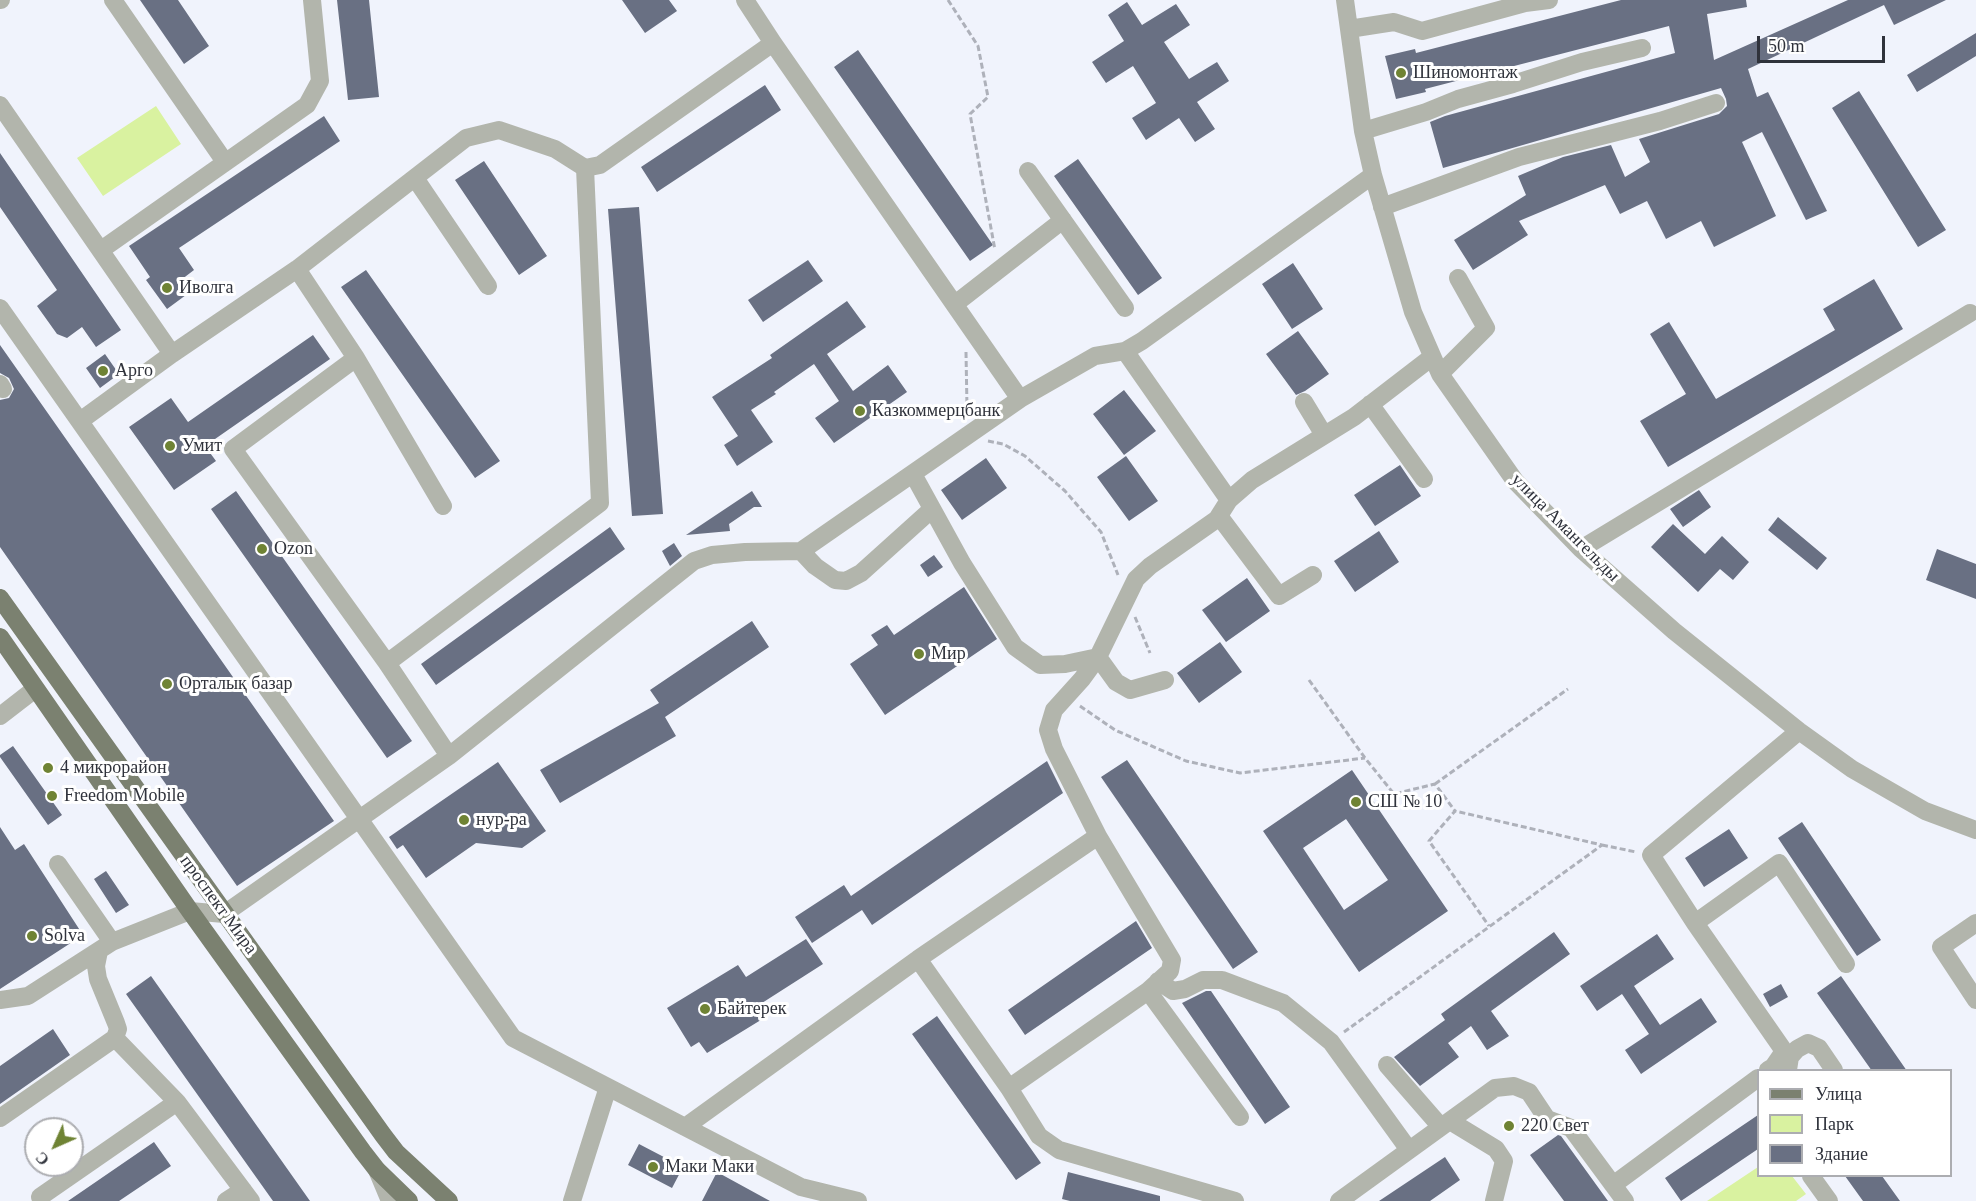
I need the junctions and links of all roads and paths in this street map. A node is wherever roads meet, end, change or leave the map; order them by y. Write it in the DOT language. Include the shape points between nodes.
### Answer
graph roads {
  1 [pos="113,0"];
  2 [pos="312,0"];
  3 [pos="745,0"];
  4 [pos="948,0"];
  5 [pos="1345,0"];
  6 [pos="1549,0"];
  7 [pos="1349,28"];
  8 [pos="773,43"];
  9 [pos="1642,48"];
  10 [pos="1716,104"];
  11 [pos="0,105"];
  12 [pos="1363,132"];
  13 [pos="222,157"];
  14 [pos="585,168"];
  15 [pos="1028,171"];
  16 [pos="1373,175"];
  17 [pos="415,177"];
  18 [pos="1382,207"];
  19 [pos="1062,220"];
  20 [pos="101,250"];
  21 [pos="297,269"];
  22 [pos="999,269"];
  23 [pos="1458,278"];
  24 [pos="488,286"];
  25 [pos="955,304"];
  26 [pos="0,308"];
  27 [pos="1125,308"];
  28 [pos="1970,313"];
  29 [pos="966,347"];
  30 [pos="1125,351"];
  31 [pos="172,354"];
  32 [pos="1432,357"];
  33 [pos="356,358"];
  34 [pos="1440,374"];
  35 [pos="1020,399"];
  36 [pos="1304,402"];
  37 [pos="1370,404"];
  38 [pos="80,421"];
  39 [pos="960,433"];
  40 [pos="1324,435"];
  41 [pos="913,474"];
  42 [pos="1424,479"];
  43 [pos="443,506"];
  44 [pos="1224,508"];
  45 [pos="931,510"];
  46 [pos="1581,549"];
  47 [pos="801,551"];
  48 [pos="1313,575"];
  49 [pos="1127,595"];
  50 [pos="0,598"];
  51 [pos="0,637"];
  52 [pos="1150,653"];
  53 [pos="1098,657"];
  54 [pos="387,663"];
  55 [pos="1165,680"];
  56 [pos="1309,680"];
  57 [pos="1568,689"];
  58 [pos="35,690"];
  59 [pos="1069,693"];
  60 [pos="0,716"];
  61 [pos="1798,731"];
  62 [pos="449,756"];
  63 [pos="1365,758"];
  64 [pos="1435,783"];
  65 [pos="1455,811"];
  66 [pos="360,819"];
  67 [pos="1976,830"];
  68 [pos="1098,836"];
  69 [pos="1602,845"];
  70 [pos="1651,855"];
  71 [pos="58,864"];
  72 [pos="190,911"];
  73 [pos="225,914"];
  74 [pos="1695,923"];
  75 [pos="1976,923"];
  76 [pos="1489,926"];
  77 [pos="105,947"];
  78 [pos="918,959"];
  79 [pos="1846,964"];
  80 [pos="1153,986"];
  81 [pos="0,1000"];
  82 [pos="1976,1000"];
  83 [pos="115,1038"];
  84 [pos="1331,1042"];
  85 [pos="1387,1065"];
  86 [pos="1775,1069"];
  87 [pos="1776,1069"];
  88 [pos="1833,1069"];
  89 [pos="1757,1083"];
  90 [pos="608,1087"];
  91 [pos="1009,1088"];
  92 [pos="177,1102"];
  93 [pos="1240,1117"];
  94 [pos="0,1118"];
  95 [pos="1445,1124"];
  96 [pos="685,1127"];
  97 [pos="1409,1150"];
  98 [pos="376,1170"];
  99 [pos="1812,1177"];
  100 [pos="1613,1185"];
  101 [pos="247,1195"];
  102 [pos="40,1197"];
  103 [pos="226,1201"];
  104 [pos="390,1201"];
  105 [pos="409,1201"];
  106 [pos="449,1201"];
  107 [pos="572,1201"];
  108 [pos="858,1201"];
  109 [pos="1235,1201"];
  110 [pos="1339,1201"];
  111 [pos="1494,1201"];
  112 [pos="1625,1201"];
  113 [pos="1829,1201"];
  1 -- 13 [label="street"];
  2 -- 13 [label="street" via="320,81 307,105"];
  3 -- 8 [label="street"];
  4 -- 22 [label="path" via="978,46 988,97 970,114"];
  5 -- 7 [label="street, улица Амангельды"];
  6 -- 7 [label="street" via="1422,30 1394,22"];
  7 -- 12 [label="street, улица Амангельды"];
  8 -- 14 [label="street" via="600,165"];
  8 -- 25 [label="street"];
  9 -- 12 [label="street" via="1458,99"];
  10 -- 18 [label="street" via="1519,157"];
  11 -- 20 [label="street"];
  12 -- 16 [label="street, улица Амангельды"];
  13 -- 20 [label="street"];
  14 -- 17 [label="street" via="555,149 499,130 466,138"];
  14 -- 54 [label="street" via="600,503"];
  15 -- 19 [label="street"];
  16 -- 18 [label="street, улица Амангельды"];
  16 -- 30 [label="street"];
  17 -- 21 [label="street"];
  17 -- 24 [label="street"];
  18 -- 32 [label="street, улица Амангельды" via="1413,312"];
  19 -- 22 [label="street"];
  19 -- 27 [label="street"];
  20 -- 31 [label="street"];
  21 -- 31 [label="street"];
  21 -- 33 [label="street"];
  22 -- 25 [label="street"];
  23 -- 34 [label="street" via="1486,328"];
  25 -- 35 [label="street"];
  26 -- 38 [label="street"];
  28 -- 46 [label="street"];
  29 -- 39 [label="path" via="967,408"];
  30 -- 35 [label="street" via="1095,356"];
  30 -- 44 [label="street"];
  31 -- 38 [label="street"];
  32 -- 34 [label="street, улица Амангельды"];
  32 -- 37 [label="street"];
  33 -- 43 [label="street"];
  33 -- 54 [label="street" via="233,449"];
  34 -- 46 [label="street, улица Амангельды" via="1515,481"];
  35 -- 39 [label="street"];
  36 -- 40 [label="street"];
  37 -- 40 [label="street"];
  37 -- 42 [label="street"];
  38 -- 66 [label="street"];
  39 -- 41 [label="street"];
  39 -- 49 [label="path" via="1003,444 1025,456 1065,492 1101,532"];
  40 -- 44 [label="street" via="1252,480"];
  41 -- 45 [label="street"];
  41 -- 47 [label="street"];
  44 -- 48 [label="street" via="1279,596"];
  44 -- 49 [label="street" via="1150,566"];
  45 -- 47 [label="street" via="861,573 846,580 836,580"];
  45 -- 53 [label="street" via="1015,647 1040,665"];
  46 -- 61 [label="street, улица Амангельды" via="1674,631"];
  47 -- 62 [label="street" via="712,555 694,561"];
  49 -- 52 [label="path"];
  49 -- 53 [label="street"];
  50 -- 73 [label="main road, проспект Мира"];
  51 -- 58 [label="main road, проспект Мира"];
  53 -- 55 [label="street" via="1116,682 1130,690"];
  53 -- 59 [label="street"];
  54 -- 62 [label="street"];
  56 -- 63 [label="path"];
  57 -- 64 [label="path"];
  58 -- 60 [label="street"];
  58 -- 72 [label="main road, проспект Мира"];
  59 -- 63 [label="path" via="1115,730 1186,761 1240,773"];
  59 -- 68 [label="street" via="1054,710 1048,730"];
  61 -- 67 [label="street, улица Амангельды" via="1852,769 1925,811"];
  61 -- 70 [label="street"];
  62 -- 66 [label="street"];
  63 -- 64 [label="path" via="1394,794"];
  64 -- 65 [label="path"];
  65 -- 69 [label="path"];
  65 -- 76 [label="path" via="1429,841"];
  66 -- 73 [label="street"];
  66 -- 90 [label="street" via="513,1038"];
  68 -- 78 [label="street"];
  68 -- 80 [label="street" via="1172,960 1170,971"];
  69 -- 70 [label="path"];
  69 -- 76 [label="path"];
  70 -- 74 [label="street"];
  71 -- 77 [label="street"];
  72 -- 73 [label="street"];
  72 -- 77 [label="street"];
  72 -- 98 [label="main road, проспект Мира"];
  73 -- 106 [label="main road, проспект Мира" via="382,1135"];
  74 -- 79 [label="street" via="1779,863"];
  74 -- 86 [label="street" via="1784,1051"];
  75 -- 82 [label="street" via="1941,947"];
  76 -- 84 [label="path"];
  77 -- 81 [label="street" via="28,996"];
  77 -- 83 [label="street" via="96,966 118,1029"];
  78 -- 91 [label="street"];
  78 -- 96 [label="street"];
  80 -- 84 [label="street" via="1173,991 1203,980 1222,980 1283,1004"];
  80 -- 91 [label="street"];
  80 -- 93 [label="street"];
  83 -- 92 [label="street"];
  83 -- 94 [label="street"];
  84 -- 97 [label="street"];
  85 -- 95 [label="street"];
  87 -- 88 [label="street" via="1808,1043 1819,1048"];
  89 -- 100 [label="street"];
  90 -- 96 [label="street"];
  90 -- 107 [label="street"];
  91 -- 109 [label="street" via="1039,1136 1059,1150"];
  92 -- 101 [label="street"];
  92 -- 102 [label="street"];
  95 -- 97 [label="street"];
  95 -- 100 [label="street" via="1495,1088 1514,1086 1528,1092 1547,1119 1571,1128"];
  95 -- 111 [label="street" via="1496,1149 1504,1161"];
  96 -- 108 [label="street" via="801,1187"];
  97 -- 110 [label="street"];
  98 -- 104 [label="street"];
  98 -- 105 [label="main road, проспект Мира"];
  99 -- 113 [label="street"];
  100 -- 112 [label="street"];
  101 -- 103 [label="street"];
}
